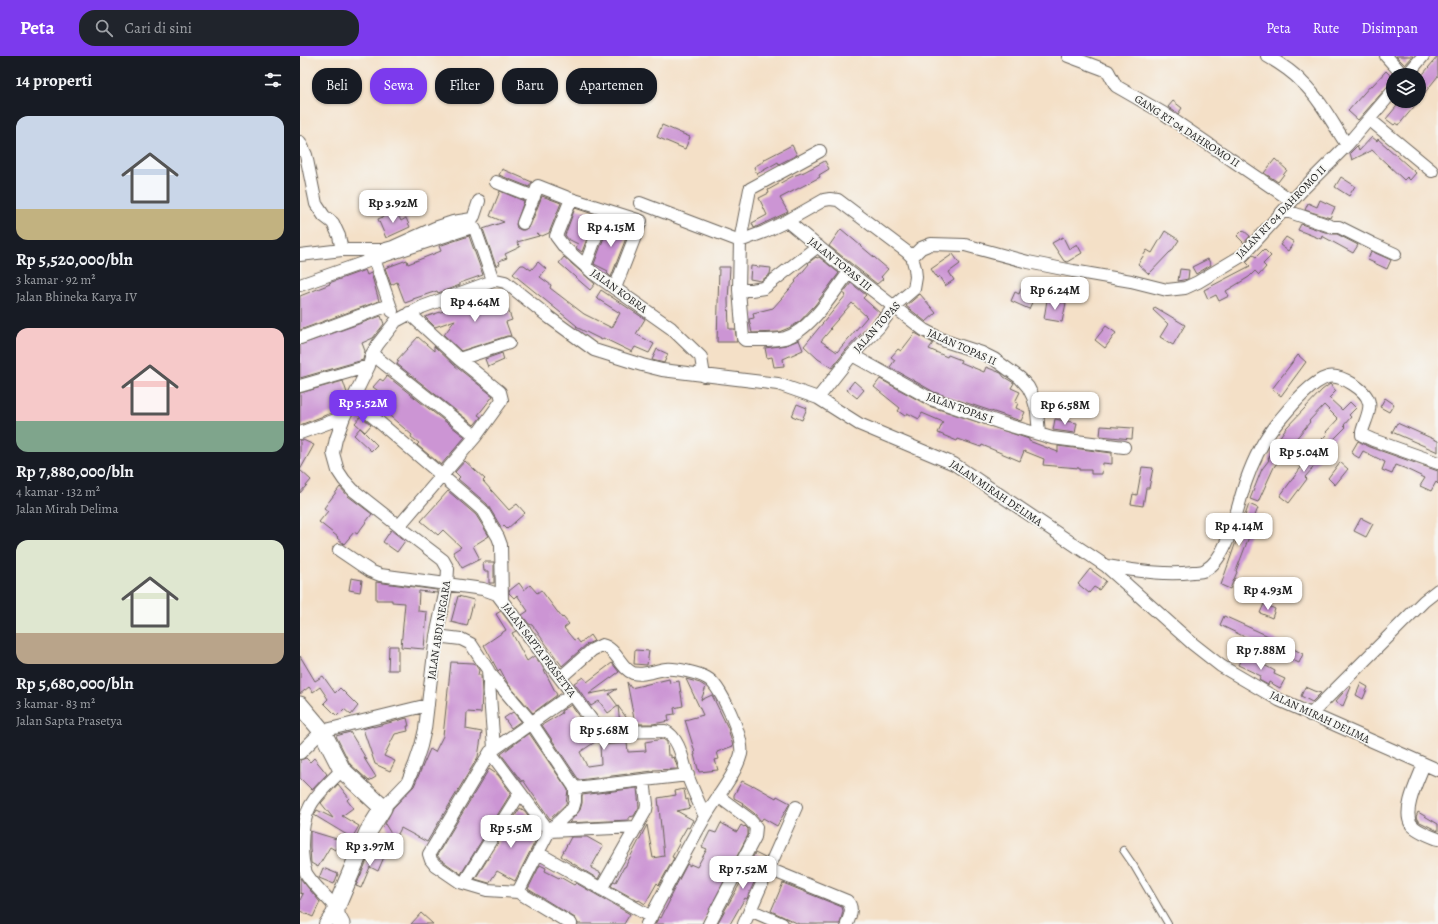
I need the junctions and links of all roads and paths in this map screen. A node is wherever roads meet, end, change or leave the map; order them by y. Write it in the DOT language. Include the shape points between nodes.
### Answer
graph roads {
  1 [pos="1068,56"];
  2 [pos="1267,56"];
  3 [pos="1386,56"];
  4 [pos="1423,56"];
  5 [pos="1086,59"];
  6 [pos="1397,68"];
  7 [pos="1413,68"];
  8 [pos="1386,99"];
  9 [pos="1369,119"];
  10 [pos="300,142"];
  11 [pos="1347,145"];
  12 [pos="820,151"];
  13 [pos="1432,171"];
  14 [pos="496,182"];
  15 [pos="534,197"];
  16 [pos="571,199"];
  17 [pos="479,201"];
  18 [pos="1292,201"];
  19 [pos="640,203"];
  20 [pos="606,210"];
  21 [pos="1284,210"];
  22 [pos="787,221"];
  23 [pos="523,223"];
  24 [pos="740,241"];
  25 [pos="818,246"];
  26 [pos="342,250"];
  27 [pos="1395,254"];
  28 [pos="300,255"];
  29 [pos="910,255"];
  30 [pos="374,259"];
  31 [pos="585,266"];
  32 [pos="849,272"];
  33 [pos="496,280"];
  34 [pos="300,285"];
  35 [pos="615,288"];
  36 [pos="739,290"];
  37 [pos="390,305"];
  38 [pos="894,306"];
  39 [pos="409,313"];
  40 [pos="396,321"];
  41 [pos="300,338"];
  42 [pos="509,343"];
  43 [pos="852,355"];
  44 [pos="459,358"];
  45 [pos="371,360"];
  46 [pos="704,376"];
  47 [pos="300,386"];
  48 [pos="818,398"];
  49 [pos="352,399"];
  50 [pos="344,417"];
  51 [pos="300,433"];
  52 [pos="1039,434"];
  53 [pos="476,436"];
  54 [pos="1124,447"];
  55 [pos="1438,463"];
  56 [pos="442,475"];
  57 [pos="399,526"];
  58 [pos="339,550"];
  59 [pos="1106,566"];
  60 [pos="447,585"];
  61 [pos="1438,590"];
  62 [pos="502,599"];
  63 [pos="436,636"];
  64 [pos="488,671"];
  65 [pos="560,678"];
  66 [pos="572,694"];
  67 [pos="428,704"];
  68 [pos="300,705"];
  69 [pos="1310,715"];
  70 [pos="531,722"];
  71 [pos="322,731"];
  72 [pos="492,750"];
  73 [pos="300,753"];
  74 [pos="1424,764"];
  75 [pos="342,770"];
  76 [pos="1438,770"];
  77 [pos="688,775"];
  78 [pos="644,780"];
  79 [pos="575,788"];
  80 [pos="520,793"];
  81 [pos="718,796"];
  82 [pos="383,808"];
  83 [pos="796,808"];
  84 [pos="705,817"];
  85 [pos="636,827"];
  86 [pos="549,832"];
  87 [pos="1438,840"];
  88 [pos="1123,850"];
  89 [pos="538,853"];
  90 [pos="769,868"];
  91 [pos="464,884"];
  92 [pos="601,889"];
  93 [pos="518,892"];
  94 [pos="336,908"];
  95 [pos="750,910"];
  96 [pos="649,920"];
  97 [pos="325,924"];
  98 [pos="340,924"];
  99 [pos="571,924"];
  100 [pos="709,924"];
  101 [pos="744,924"];
  102 [pos="782,924"];
  103 [pos="847,924"];
  104 [pos="1168,924"];
  1 -- 5 [label="street, GANG RT 04 DAHROMO II"];
  2 -- 11 [label="street" via="1303,82"];
  3 -- 6 [label="street"];
  4 -- 7 [label="street"];
  5 -- 18 [label="street, GANG RT 04 DAHROMO II" via="1108,71 1116,86 1164,113"];
  8 -- 9 [label="street, JALAN RT 04 DAHROMO II"];
  9 -- 11 [label="street, JALAN RT 04 DAHROMO II"];
  9 -- 13 [label="street"];
  10 -- 26 [label="street" via="306,155 316,204 324,216 333,223"];
  11 -- 18 [label="street, JALAN RT 04 DAHROMO II"];
  12 -- 24 [label="street" via="750,189"];
  14 -- 15 [label="street"];
  15 -- 16 [label="street" via="538,186"];
  15 -- 23 [label="street"];
  16 -- 20 [label="street"];
  16 -- 31 [label="street, JALAN KOBRA" via="556,236"];
  17 -- 26 [label="street" via="472,219 434,228 382,250"];
  18 -- 21 [label="street, JALAN RT 04 DAHROMO II"];
  19 -- 24 [label="street"];
  20 -- 31 [label="street"];
  20 -- 35 [label="street" via="641,222"];
  21 -- 27 [label="street" via="1332,227 1339,227"];
  21 -- 29 [label="street, JALAN RT 04 DAHROMO II" via="1243,255 1185,288 1167,290 1131,281 1073,272 965,245 931,244"];
  22 -- 24 [label="street"];
  22 -- 25 [label="street, JALAN TOPAS III"];
  22 -- 29 [label="street" via="824,200 835,199"];
  24 -- 36 [label="street"];
  25 -- 32 [label="street, JALAN TOPAS III"];
  25 -- 36 [label="street" via="764,288"];
  26 -- 28 [label="street"];
  29 -- 38 [label="street, JALAN TOPAS" via="916,277 914,289"];
  30 -- 33 [label="street" via="472,227"];
  30 -- 34 [label="street"];
  30 -- 37 [label="street"];
  31 -- 35 [label="street, JALAN KOBRA"];
  32 -- 36 [label="street" via="810,321 787,337 769,341 743,338"];
  32 -- 38 [label="street, JALAN TOPAS III"];
  33 -- 39 [label="street"];
  33 -- 46 [label="street, JALAN MIRAH DELIMA" via="505,282 594,350 662,370"];
  35 -- 46 [label="street, JALAN KOBRA" via="671,328 701,357"];
  37 -- 40 [label="street"];
  37 -- 41 [label="street"];
  38 -- 43 [label="street, JALAN TOPAS" via="879,327"];
  38 -- 52 [label="street, JALAN TOPAS II" via="934,336 982,353 1020,378 1033,397"];
  39 -- 40 [label="street"];
  39 -- 44 [label="street"];
  40 -- 45 [label="street, JALAN ABDI NEGARA" via="378,344"];
  42 -- 44 [label="street"];
  43 -- 48 [label="street, JALAN TOPAS"];
  43 -- 52 [label="street, JALAN TOPAS I" via="931,399"];
  44 -- 53 [label="street" via="502,396 502,400"];
  45 -- 47 [label="street"];
  45 -- 49 [label="street, JALAN ABDI NEGARA"];
  45 -- 53 [label="street"];
  46 -- 48 [label="street, JALAN MIRAH DELIMA" via="778,384"];
  48 -- 59 [label="street, JALAN MIRAH DELIMA" via="859,424 954,464"];
  49 -- 50 [label="street, JALAN ABDI NEGARA"];
  49 -- 56 [label="street"];
  50 -- 51 [label="street"];
  50 -- 57 [label="street, JALAN ABDI NEGARA" via="333,453 338,471 353,490"];
  52 -- 54 [label="street, JALAN TOPAS I"];
  53 -- 56 [label="street"];
  55 -- 59 [label="street" via="1362,435 1369,409 1366,395 1343,378 1328,377 1303,394 1264,442 1254,460 1224,549 1216,561 1204,571 1178,575"];
  56 -- 57 [label="street"];
  56 -- 62 [label="street" via="482,510 498,538 501,545"];
  57 -- 60 [label="street, JALAN ABDI NEGARA" via="443,560 448,569"];
  58 -- 60 [label="street, JALAN SAPTA PRASETYA" via="380,575"];
  59 -- 69 [label="street, JALAN MIRAH DELIMA" via="1221,666"];
  60 -- 62 [label="street, JALAN SAPTA PRASETYA" via="488,590"];
  60 -- 63 [label="street, JALAN ABDI NEGARA"];
  61 -- 69 [label="street"];
  62 -- 65 [label="street, JALAN SAPTA PRASETYA"];
  63 -- 64 [label="street" via="471,644"];
  63 -- 67 [label="street, JALAN ABDI NEGARA"];
  64 -- 70 [label="street"];
  64 -- 72 [label="street"];
  65 -- 66 [label="street, JALAN SAPTA PRASETYA"];
  65 -- 81 [label="street" via="592,650 602,645 632,672 674,669 707,678 728,706 741,749 739,759"];
  66 -- 70 [label="street"];
  66 -- 77 [label="street, JALAN SAPTA PRASETYA" via="594,723 604,730 665,731 670,734 679,748"];
  67 -- 71 [label="street"];
  67 -- 82 [label="street, JALAN ABDI NEGARA" via="425,729 407,783"];
  68 -- 71 [label="street"];
  69 -- 74 [label="street, JALAN MIRAH DELIMA"];
  70 -- 72 [label="street"];
  70 -- 79 [label="street"];
  71 -- 73 [label="street"];
  71 -- 75 [label="street"];
  72 -- 80 [label="street"];
  72 -- 91 [label="street" via="429,854 440,870"];
  74 -- 76 [label="street, JALAN MIRAH DELIMA"];
  74 -- 87 [label="street" via="1410,800 1409,817 1412,824"];
  75 -- 82 [label="street"];
  75 -- 94 [label="street" via="315,797 302,829 306,872"];
  77 -- 78 [label="street"];
  77 -- 84 [label="street, JALAN SAPTA PRASETYA"];
  78 -- 79 [label="street"];
  78 -- 85 [label="street" via="646,810"];
  79 -- 86 [label="street" via="573,808"];
  80 -- 86 [label="street"];
  80 -- 91 [label="street"];
  81 -- 84 [label="street"];
  81 -- 100 [label="street" via="749,819 756,827 756,832"];
  82 -- 94 [label="street" via="368,832"];
  83 -- 90 [label="street"];
  84 -- 96 [label="street"];
  85 -- 86 [label="street"];
  85 -- 92 [label="street"];
  86 -- 89 [label="street"];
  88 -- 104 [label="lane"];
  89 -- 92 [label="street"];
  89 -- 93 [label="street"];
  90 -- 95 [label="street"];
  90 -- 103 [label="street" via="846,901 852,910"];
  91 -- 93 [label="street" via="486,890"];
  92 -- 96 [label="street"];
  93 -- 99 [label="street"];
  94 -- 97 [label="street"];
  94 -- 98 [label="street"];
  95 -- 101 [label="street"];
  95 -- 102 [label="street"];
}
